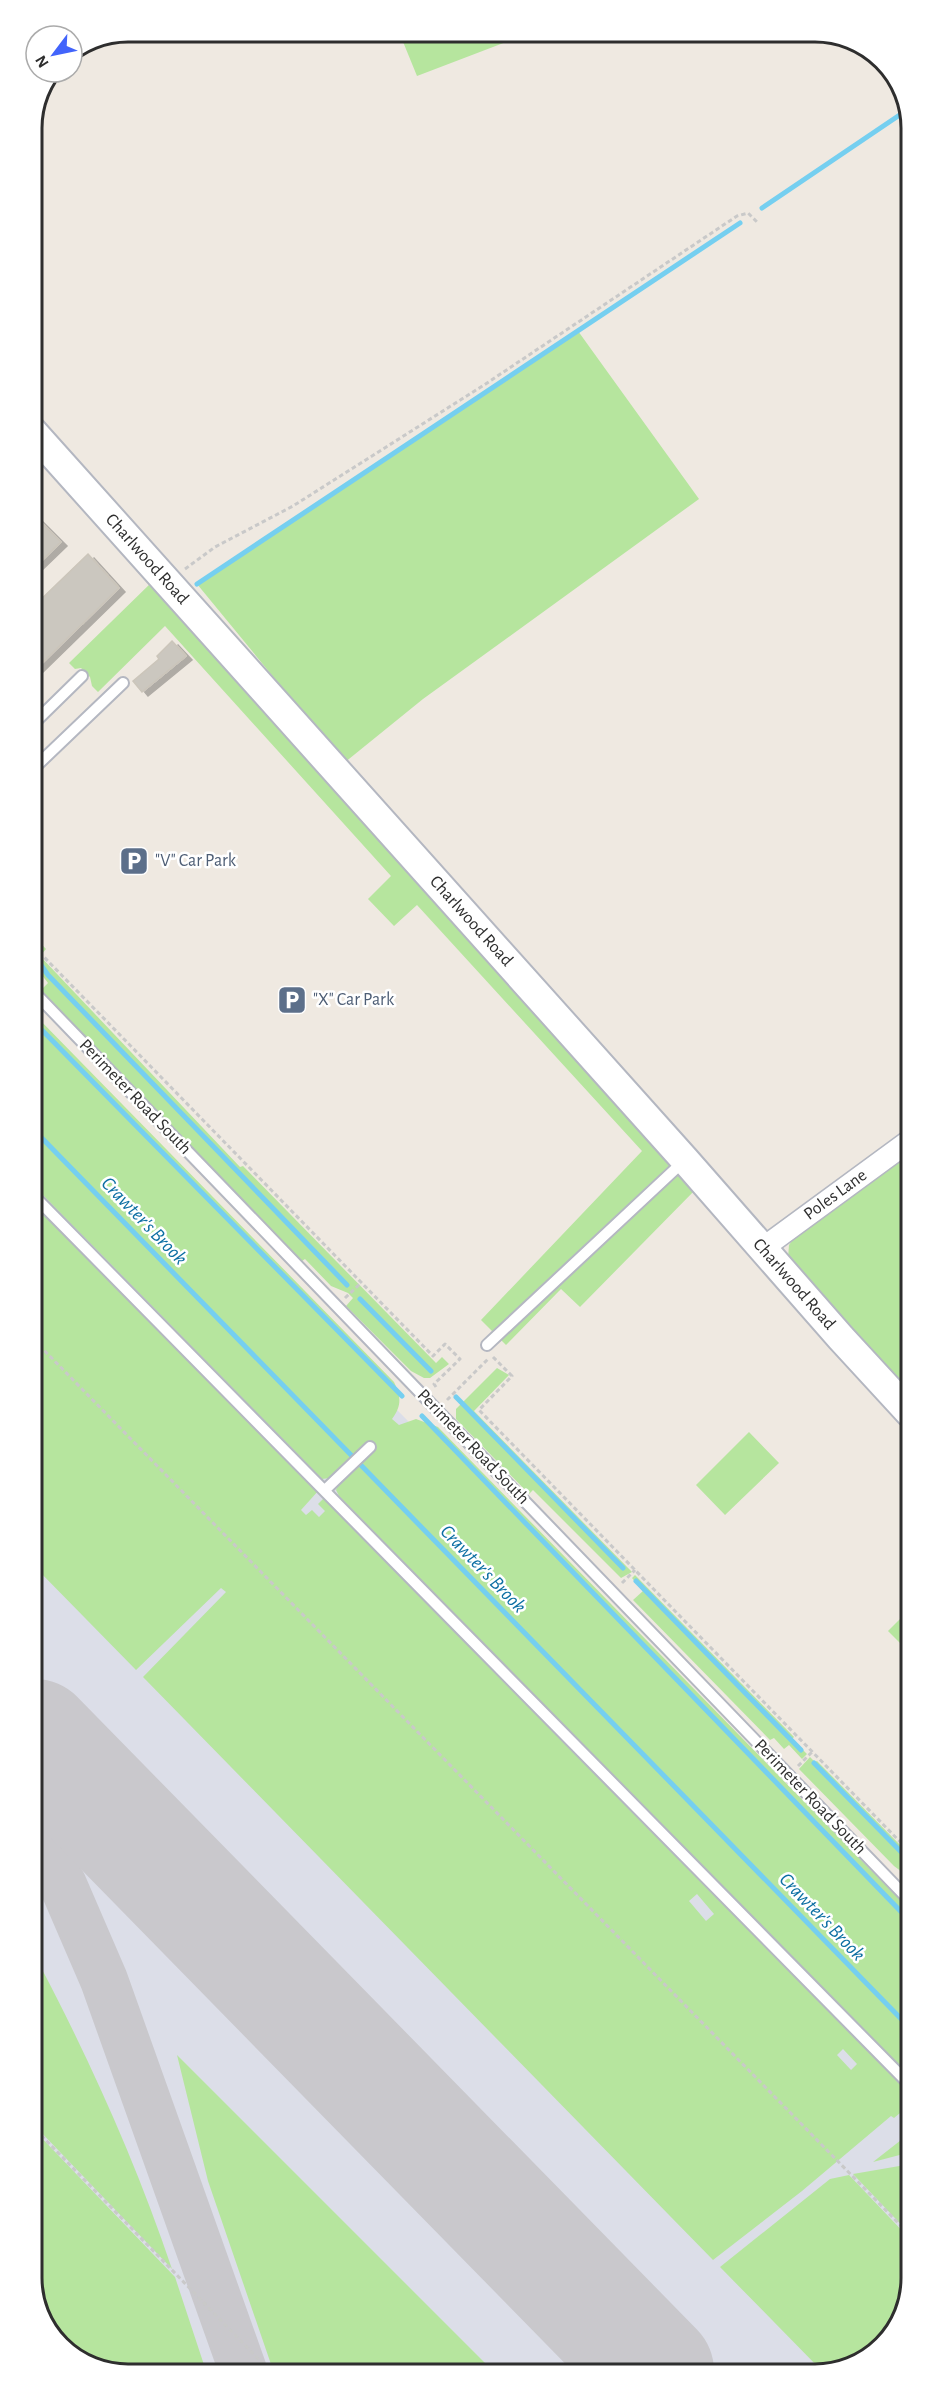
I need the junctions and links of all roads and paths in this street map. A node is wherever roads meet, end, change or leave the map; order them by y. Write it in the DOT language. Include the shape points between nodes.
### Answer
graph roads {
  1 [pos="758,224"];
  2 [pos="42,442"];
  3 [pos="168,581"];
  4 [pos="82,676"];
  5 [pos="123,683"];
  6 [pos="42,715"];
  7 [pos="42,760"];
  8 [pos="42,960"];
  9 [pos="42,1000"];
  10 [pos="901,1148"];
  11 [pos="685,1160"];
  12 [pos="42,1204"];
  13 [pos="764,1248"];
  14 [pos="487,1345"];
  15 [pos="42,1348"];
  16 [pos="901,1404"];
  17 [pos="370,1447"];
  18 [pos="326,1489"];
  19 [pos="635,1570"];
  20 [pos="628,1590"];
  21 [pos="812,1752"];
  22 [pos="790,1759"];
  23 [pos="901,1844"];
  24 [pos="901,1892"];
  25 [pos="901,2076"];
  26 [pos="42,2136"];
  27 [pos="901,2226"];
  28 [pos="263,2364"];
  1 -- 3 [label="path" via="748,213 737,216 484,385 293,506 215,547"];
  2 -- 3 [label="street, Charlwood Road"];
  3 -- 11 [label="street, Charlwood Road"];
  4 -- 6 [label="lane"];
  5 -- 7 [label="lane"];
  8 -- 19 [label="path" via="433,1356 445,1344 460,1359 434,1384 448,1399 492,1355 512,1376 479,1410"];
  9 -- 24 [label="lane, Perimeter Road South"];
  10 -- 13 [label="street, Poles Lane"];
  11 -- 13 [label="street, Charlwood Road"];
  11 -- 14 [label="lane"];
  12 -- 18 [label="lane"];
  13 -- 16 [label="street, Charlwood Road"];
  15 -- 27 [label="path"];
  17 -- 18 [label="lane"];
  18 -- 25 [label="lane" via="643,1817"];
  19 -- 20 [label="path" via="621,1583"];
  19 -- 21 [label="path"];
  21 -- 22 [label="path" via="798,1767"];
  21 -- 23 [label="path"];
  26 -- 28 [label="path"];
}
